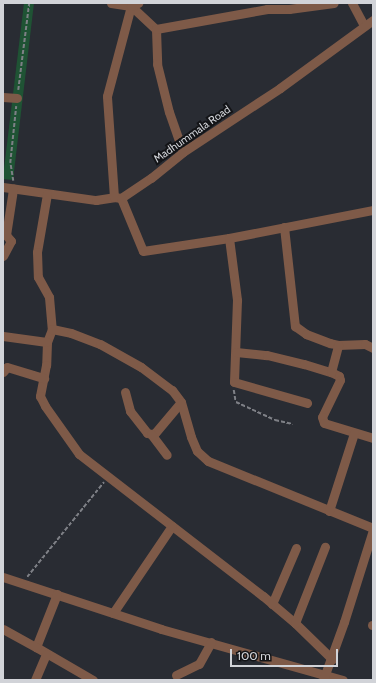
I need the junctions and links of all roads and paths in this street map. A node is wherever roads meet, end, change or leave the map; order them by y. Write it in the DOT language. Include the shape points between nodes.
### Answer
graph roads {
  1 [pos="111,3"];
  2 [pos="334,3"];
  3 [pos="352,3"];
  4 [pos="135,4"];
  5 [pos="373,20"];
  6 [pos="364,26"];
  7 [pos="156,29"];
  8 [pos="3,96"];
  9 [pos="17,98"];
  10 [pos="183,152"];
  11 [pos="3,187"];
  12 [pos="13,189"];
  13 [pos="47,194"];
  14 [pos="118,198"];
  15 [pos="373,210"];
  16 [pos="284,227"];
  17 [pos="229,238"];
  18 [pos="3,256"];
  19 [pos="52,329"];
  20 [pos="3,336"];
  21 [pos="48,342"];
  22 [pos="338,345"];
  23 [pos="373,348"];
  24 [pos="236,352"];
  25 [pos="3,372"];
  26 [pos="331,372"];
  27 [pos="44,378"];
  28 [pos="234,382"];
  29 [pos="125,392"];
  30 [pos="181,402"];
  31 [pos="307,404"];
  32 [pos="293,424"];
  33 [pos="354,433"];
  34 [pos="151,434"];
  35 [pos="373,438"];
  36 [pos="167,455"];
  37 [pos="109,476"];
  38 [pos="329,511"];
  39 [pos="172,526"];
  40 [pos="373,529"];
  41 [pos="325,547"];
  42 [pos="296,548"];
  43 [pos="3,577"];
  44 [pos="24,583"];
  45 [pos="57,594"];
  46 [pos="272,604"];
  47 [pos="113,613"];
  48 [pos="295,623"];
  49 [pos="3,629"];
  50 [pos="211,642"];
  51 [pos="36,647"];
  52 [pos="46,654"];
  53 [pos="332,659"];
  54 [pos="176,675"];
  55 [pos="324,677"];
  56 [pos="88,679"];
  57 [pos="35,680"];
  58 [pos="343,680"];
  1 -- 4 [label="street"];
  2 -- 7 [label="street" via="267,9"];
  3 -- 6 [label="street"];
  4 -- 7 [label="street"];
  4 -- 14 [label="street" via="107,96"];
  5 -- 6 [label="street, Madhummala Road"];
  6 -- 10 [label="street, Madhummala Road" via="280,88"];
  7 -- 10 [label="street" via="157,64 168,112"];
  8 -- 9 [label="street"];
  10 -- 14 [label="street, Madhummala Road" via="151,178"];
  11 -- 12 [label="street, Madhummala Road"];
  12 -- 13 [label="street, Madhummala Road"];
  12 -- 18 [label="street" via="6,235 11,241"];
  13 -- 14 [label="street, Madhummala Road" via="96,200"];
  13 -- 19 [label="street" via="37,252 38,277 49,297"];
  14 -- 17 [label="street" via="143,251"];
  15 -- 16 [label="street"];
  16 -- 17 [label="street"];
  16 -- 22 [label="street" via="295,326 306,334"];
  17 -- 24 [label="street" via="237,300"];
  19 -- 21 [label="street"];
  19 -- 30 [label="street" via="72,333 100,344 141,367 172,390"];
  20 -- 21 [label="street"];
  21 -- 27 [label="street"];
  22 -- 23 [label="street" via="365,344"];
  22 -- 26 [label="street"];
  24 -- 26 [label="street" via="267,355"];
  24 -- 28 [label="street"];
  25 -- 27 [label="street" via="6,367"];
  26 -- 33 [label="street" via="339,376 340,380 322,417 324,423"];
  27 -- 37 [label="street" via="40,396 45,406 79,454"];
  28 -- 31 [label="street"];
  28 -- 32 [label="path" via="236,402 275,420"];
  29 -- 34 [label="street" via="130,411"];
  30 -- 34 [label="street" via="155,433"];
  30 -- 38 [label="street" via="197,451 208,461"];
  33 -- 35 [label="street"];
  33 -- 38 [label="street"];
  34 -- 36 [label="street"];
  37 -- 39 [label="street"];
  37 -- 44 [label="path" via="51,545"];
  38 -- 40 [label="street"];
  39 -- 46 [label="street"];
  39 -- 47 [label="street"];
  40 -- 53 [label="street"];
  41 -- 48 [label="street"];
  42 -- 46 [label="street"];
  43 -- 44 [label="street"];
  44 -- 45 [label="street"];
  45 -- 47 [label="street"];
  45 -- 51 [label="street"];
  46 -- 48 [label="street"];
  47 -- 50 [label="street"];
  48 -- 53 [label="street"];
  49 -- 51 [label="street"];
  50 -- 54 [label="street" via="199,664"];
  50 -- 55 [label="street"];
  51 -- 52 [label="street"];
  52 -- 56 [label="street"];
  52 -- 57 [label="street"];
  53 -- 55 [label="street"];
  55 -- 58 [label="street"];
}
